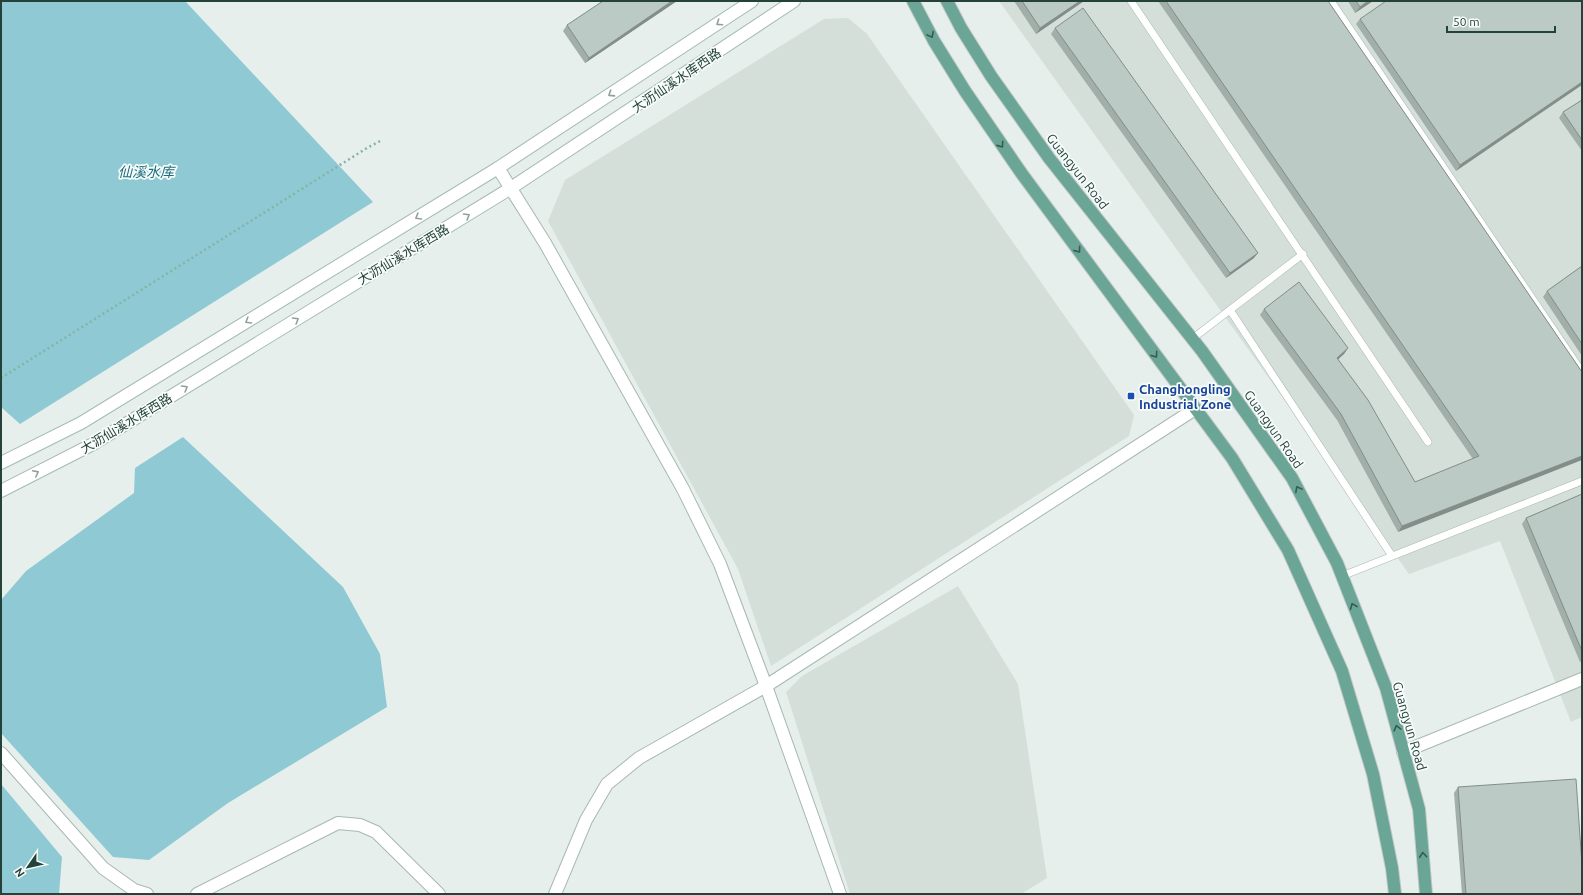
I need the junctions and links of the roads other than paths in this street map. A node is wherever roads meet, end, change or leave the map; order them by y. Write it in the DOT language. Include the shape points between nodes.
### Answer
graph roads {
  1 [pos="752,1"];
  2 [pos="794,1"];
  3 [pos="913,1"];
  4 [pos="947,1"];
  5 [pos="1131,1"];
  6 [pos="1331,1"];
  7 [pos="498,168"];
  8 [pos="511,188"];
  9 [pos="1303,254"];
  10 [pos="1230,310"];
  11 [pos="1192,339"];
  12 [pos="1582,372"];
  13 [pos="1195,409"];
  14 [pos="1428,442"];
  15 [pos="1,463"];
  16 [pos="1582,481"];
  17 [pos="1,491"];
  18 [pos="1392,556"];
  19 [pos="1342,576"];
  20 [pos="1582,679"];
  21 [pos="766,686"];
  22 [pos="1403,752"];
  23 [pos="1,753"];
  24 [pos="147,894"];
  25 [pos="197,894"];
  26 [pos="439,894"];
  27 [pos="555,894"];
  28 [pos="840,894"];
  29 [pos="1395,894"];
  30 [pos="1426,894"];
  1 -- 7 [label="street, one-way"];
  2 -- 8 [label="street, 大沥仙溪水库西路"];
  3 -- 13 [label="main road, one-way" via="969,98"];
  4 -- 11 [label="main road, Guangyun Road" via="991,76 1049,158"];
  5 -- 9 [label="lane"];
  6 -- 12 [label="lane"];
  7 -- 8 [label="street"];
  7 -- 15 [label="street, one-way" via="81,423"];
  17 -- 8 [label="street, 大沥仙溪水库西路, one-way" via="92,444"];
  8 -- 21 [label="street" via="545,243 683,489 720,564"];
  9 -- 10 [label="lane"];
  9 -- 14 [label="lane"];
  10 -- 11 [label="lane"];
  10 -- 18 [label="lane"];
  19 -- 11 [label="main road, Guangyun Road, one-way" via="1292,478"];
  13 -- 21 [label="street"];
  13 -- 29 [label="main road" via="1232,458 1288,550 1342,671 1373,774"];
  16 -- 18 [label="lane"];
  18 -- 19 [label="lane"];
  22 -- 19 [label="main road, Guangyun Road, one-way" via="1386,688"];
  20 -- 22 [label="street"];
  21 -- 27 [label="street" via="639,758 607,784 586,820"];
  21 -- 28 [label="street"];
  30 -- 22 [label="main road, Guangyun Road, one-way" via="1419,809"];
  23 -- 24 [label="street" via="103,868 134,890"];
  25 -- 26 [label="street" via="338,823 360,825 376,832"];
}
